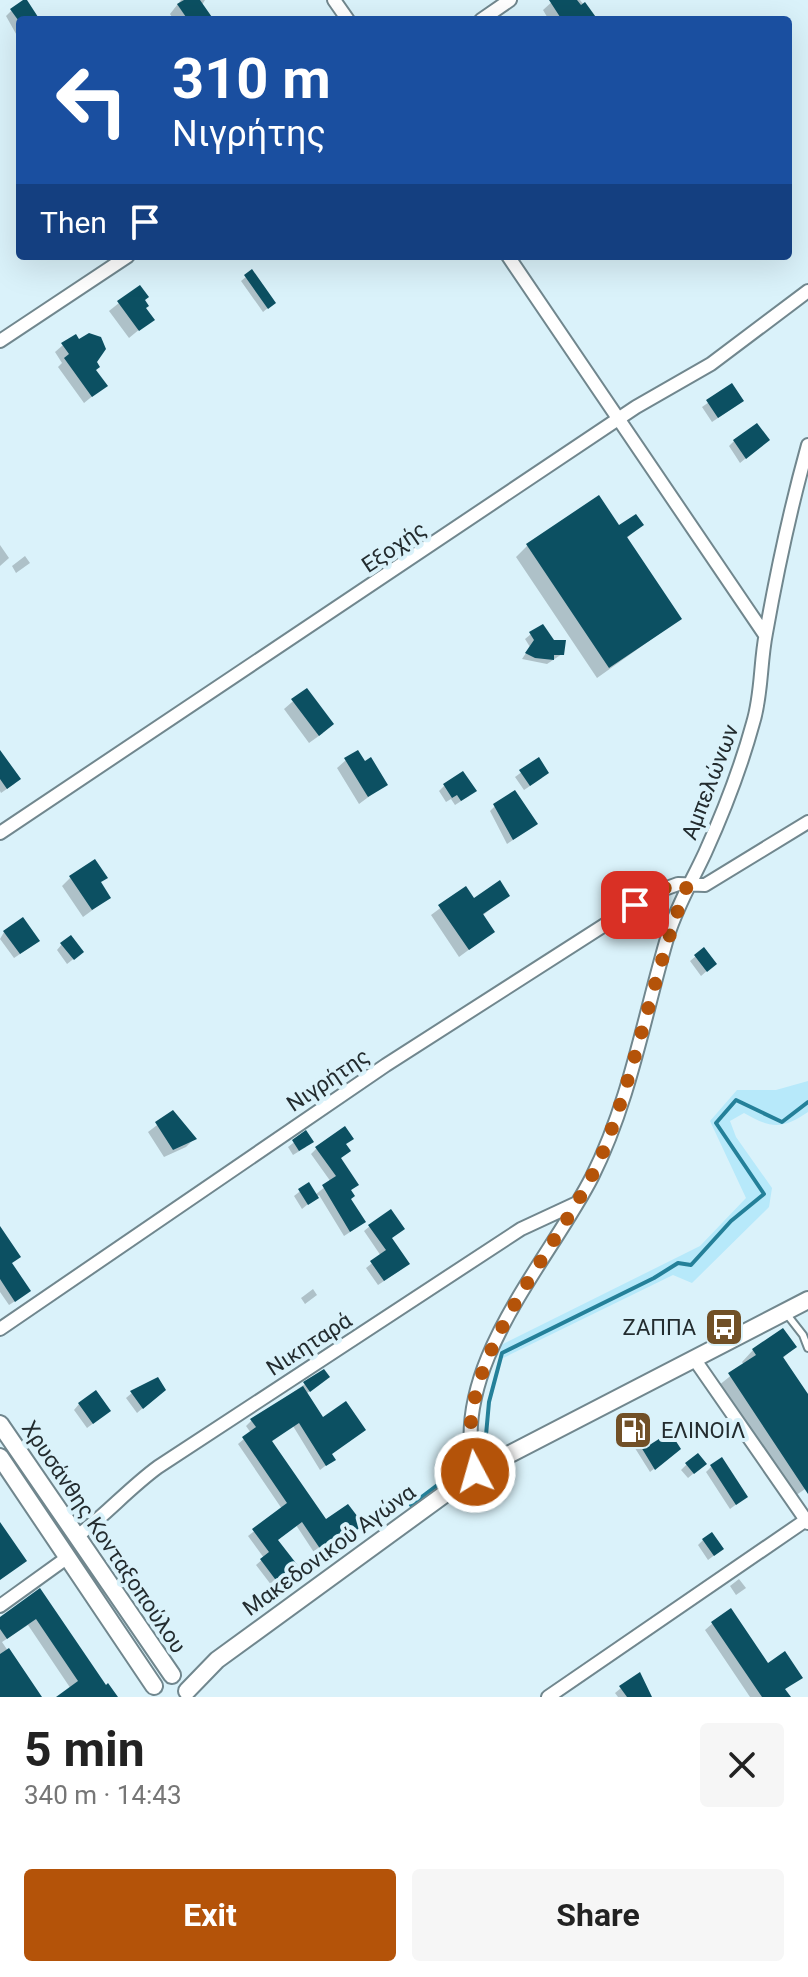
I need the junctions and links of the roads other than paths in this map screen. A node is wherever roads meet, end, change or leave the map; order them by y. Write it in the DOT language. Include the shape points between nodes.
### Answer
graph roads {
  1 [pos="510,0"];
  2 [pos="487,16"];
  3 [pos="122,260"];
  4 [pos="511,260"];
  5 [pos="808,291"];
  6 [pos="0,341"];
  7 [pos="619,418"];
  8 [pos="808,447"];
  9 [pos="765,635"];
  10 [pos="808,822"];
  11 [pos="0,833"];
  12 [pos="687,886"];
  13 [pos="577,1203"];
  14 [pos="808,1300"];
  15 [pos="785,1312"];
  16 [pos="0,1329"];
  17 [pos="808,1348"];
  18 [pos="695,1360"];
  19 [pos="0,1424"];
  20 [pos="0,1457"];
  21 [pos="475,1472"];
  22 [pos="807,1522"];
  23 [pos="76,1537"];
  24 [pos="68,1557"];
  25 [pos="0,1606"];
  26 [pos="217,1660"];
  27 [pos="173,1675"];
  28 [pos="153,1694"];
  29 [pos="187,1694"];
  30 [pos="548,1697"];
  1 -- 2 [label="street"];
  3 -- 6 [label="street"];
  4 -- 7 [label="street"];
  5 -- 7 [label="street, Εξοχής" via="711,364"];
  7 -- 9 [label="street"];
  7 -- 11 [label="street, Εξοχής"];
  8 -- 9 [label="street, Αμπελώνων"];
  9 -- 12 [label="street, Αμπελώνων" via="755,720 720,819"];
  10 -- 12 [label="street, Νιγρήτης" via="726,875"];
  12 -- 13 [label="street, Αμπελώνων" via="622,1100"];
  12 -- 16 [label="street, Νιγρήτης" via="670,885 656,892 398,1057"];
  13 -- 21 [label="street, Αμπελώνων" via="509,1314 484,1367 471,1431"];
  13 -- 23 [label="street, Νικηταρά" via="521,1229 158,1467"];
  14 -- 15 [label="main road, Μακεδονικού Αγώνα"];
  15 -- 17 [label="lane"];
  15 -- 18 [label="main road, Μακεδονικού Αγώνα"];
  18 -- 21 [label="main road, Μακεδονικού Αγώνα"];
  18 -- 22 [label="street"];
  19 -- 23 [label="main road, Χρυσάνθης Κονταξοπούλου"];
  20 -- 24 [label="main road, Χρυσάνθης Κονταξοπούλου"];
  21 -- 26 [label="main road, Μακεδονικού Αγώνα"];
  22 -- 30 [label="street"];
  23 -- 27 [label="main road, Χρυσάνθης Κονταξοπούλου"];
  24 -- 25 [label="street"];
  24 -- 28 [label="main road, Χρυσάνθης Κονταξοπούλου"];
  26 -- 27 [label="main road"];
  26 -- 29 [label="main road"];
  27 -- 28 [label="main road" via="161,1678"];
  27 -- 29 [label="main road, Χρυσάνθης Κονταξοπούλου" via="183,1681"];
}
